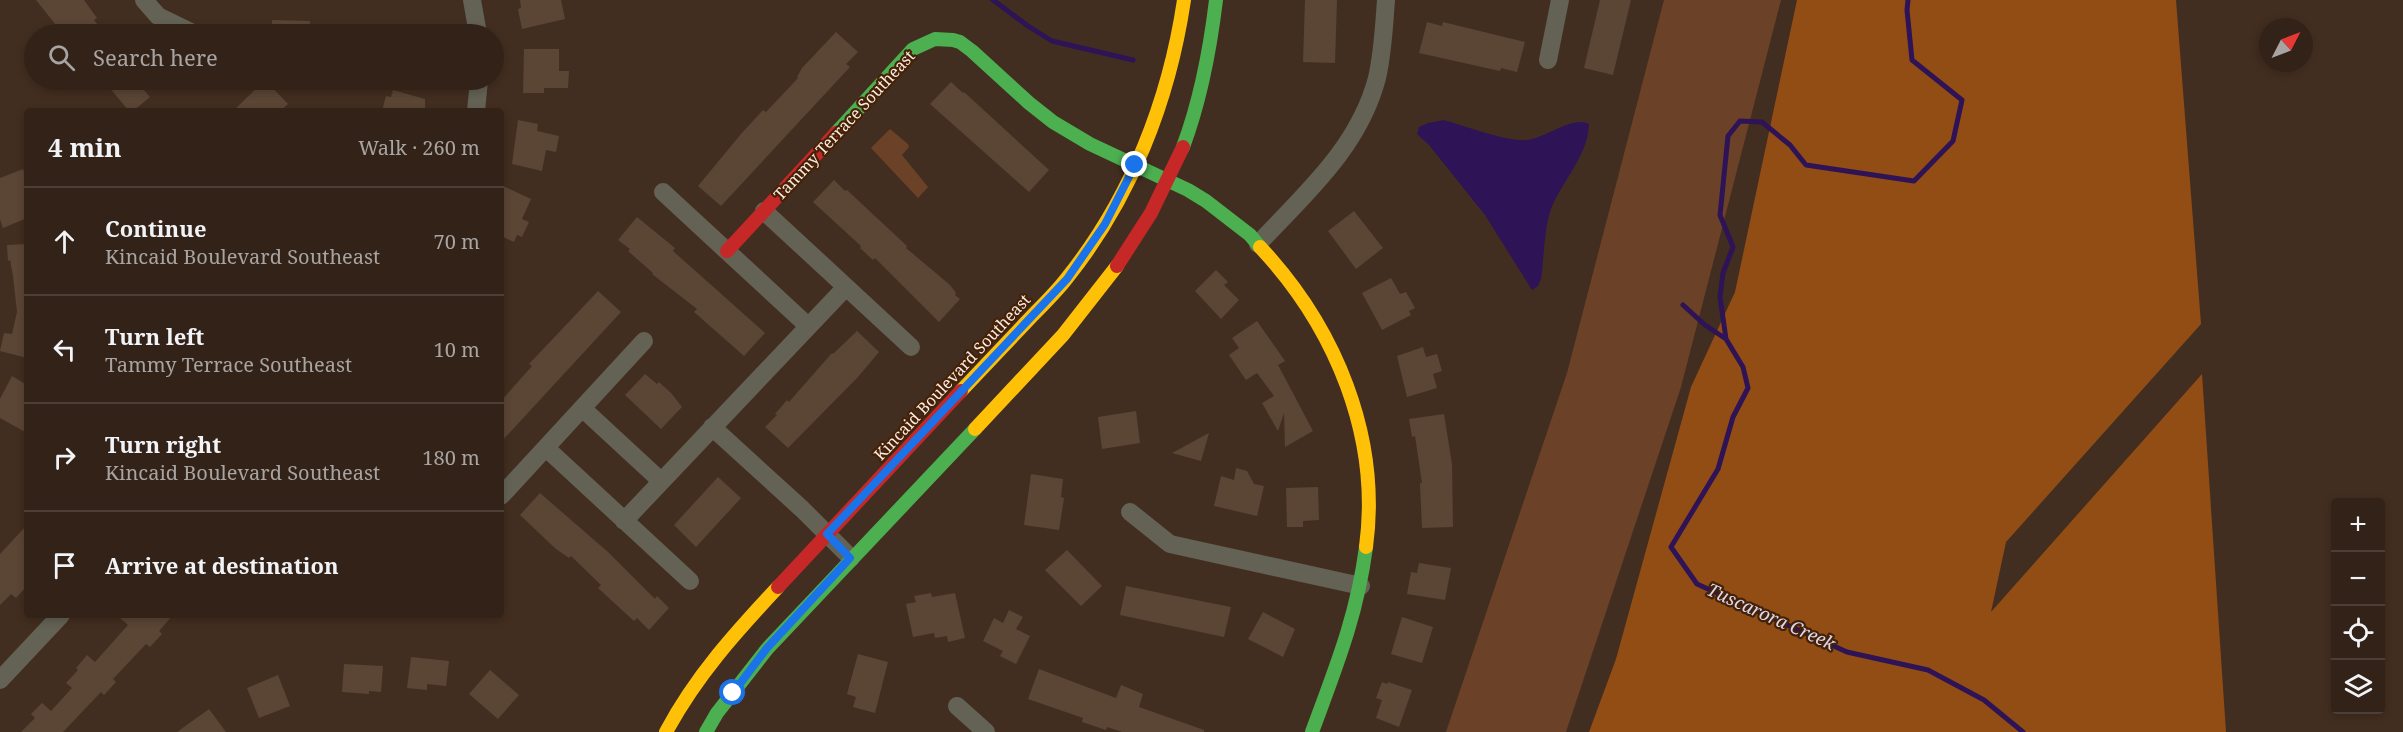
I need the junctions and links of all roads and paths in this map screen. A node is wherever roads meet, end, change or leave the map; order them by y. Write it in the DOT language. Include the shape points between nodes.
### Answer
graph roads {
  1 [pos="144,0"];
  2 [pos="472,0"];
  3 [pos="1184,0"];
  4 [pos="1216,0"];
  5 [pos="1386,0"];
  6 [pos="1558,0"];
  7 [pos="174,24"];
  8 [pos="476,24"];
  9 [pos="1548,60"];
  10 [pos="479,90"];
  11 [pos="476,108"];
  12 [pos="1135,165"];
  13 [pos="1169,181"];
  14 [pos="663,192"];
  15 [pos="764,211"];
  16 [pos="1258,244"];
  17 [pos="727,251"];
  18 [pos="846,287"];
  19 [pos="808,326"];
  20 [pos="644,341"];
  21 [pos="910,347"];
  22 [pos="582,408"];
  23 [pos="712,427"];
  24 [pos="546,448"];
  25 [pos="662,481"];
  26 [pos="504,493"];
  27 [pos="1130,512"];
  28 [pos="624,520"];
  29 [pos="827,534"];
  30 [pos="850,558"];
  31 [pos="690,581"];
  32 [pos="1361,586"];
  33 [pos="58,618"];
  34 [pos="0,680"];
  35 [pos="957,706"];
  36 [pos="666,732"];
  37 [pos="706,732"];
  38 [pos="986,732"];
  39 [pos="1312,732"];
  1 -- 7 [label="street" via="158,16"];
  2 -- 8 [label="street"];
  3 -- 12 [label="street, Kincaid Boulevard Southeast" via="1179,38 1161,104"];
  4 -- 13 [label="street" via="1205,74"];
  5 -- 16 [label="street" via="1378,75 1352,138 1332,166"];
  6 -- 9 [label="street"];
  10 -- 11 [label="street"];
  12 -- 13 [label="street, Tammy Terrace Southeast"];
  12 -- 15 [label="street, Tammy Terrace Southeast" via="1054,123 960,42 935,38 913,49"];
  12 -- 29 [label="street, Kincaid Boulevard Southeast" via="1105,224 1067,279"];
  13 -- 16 [label="street, Tammy Terrace Southeast" via="1206,201"];
  13 -- 30 [label="street" via="1125,258 1097,295"];
  14 -- 17 [label="street"];
  15 -- 17 [label="street, Tammy Terrace Southeast"];
  15 -- 18 [label="street, Tammy Terrace Southeast"];
  16 -- 32 [label="street, Tammy Terrace Southeast" via="1283,270 1313,312 1338,358 1355,407 1366,457 1370,509"];
  17 -- 19 [label="street"];
  18 -- 19 [label="street"];
  18 -- 21 [label="street, Tammy Terrace Southeast"];
  19 -- 23 [label="street"];
  20 -- 22 [label="street"];
  22 -- 24 [label="street"];
  22 -- 25 [label="street"];
  23 -- 25 [label="street"];
  23 -- 29 [label="street"];
  24 -- 26 [label="street"];
  24 -- 28 [label="street"];
  25 -- 28 [label="street"];
  27 -- 32 [label="street" via="1170,544"];
  28 -- 31 [label="street"];
  29 -- 30 [label="street"];
  29 -- 36 [label="street, Kincaid Boulevard Southeast" via="725,643 682,702"];
  30 -- 37 [label="street" via="767,648"];
  32 -- 39 [label="street, Tammy Terrace Southeast"];
  33 -- 34 [label="street"];
  35 -- 38 [label="street"];
}
